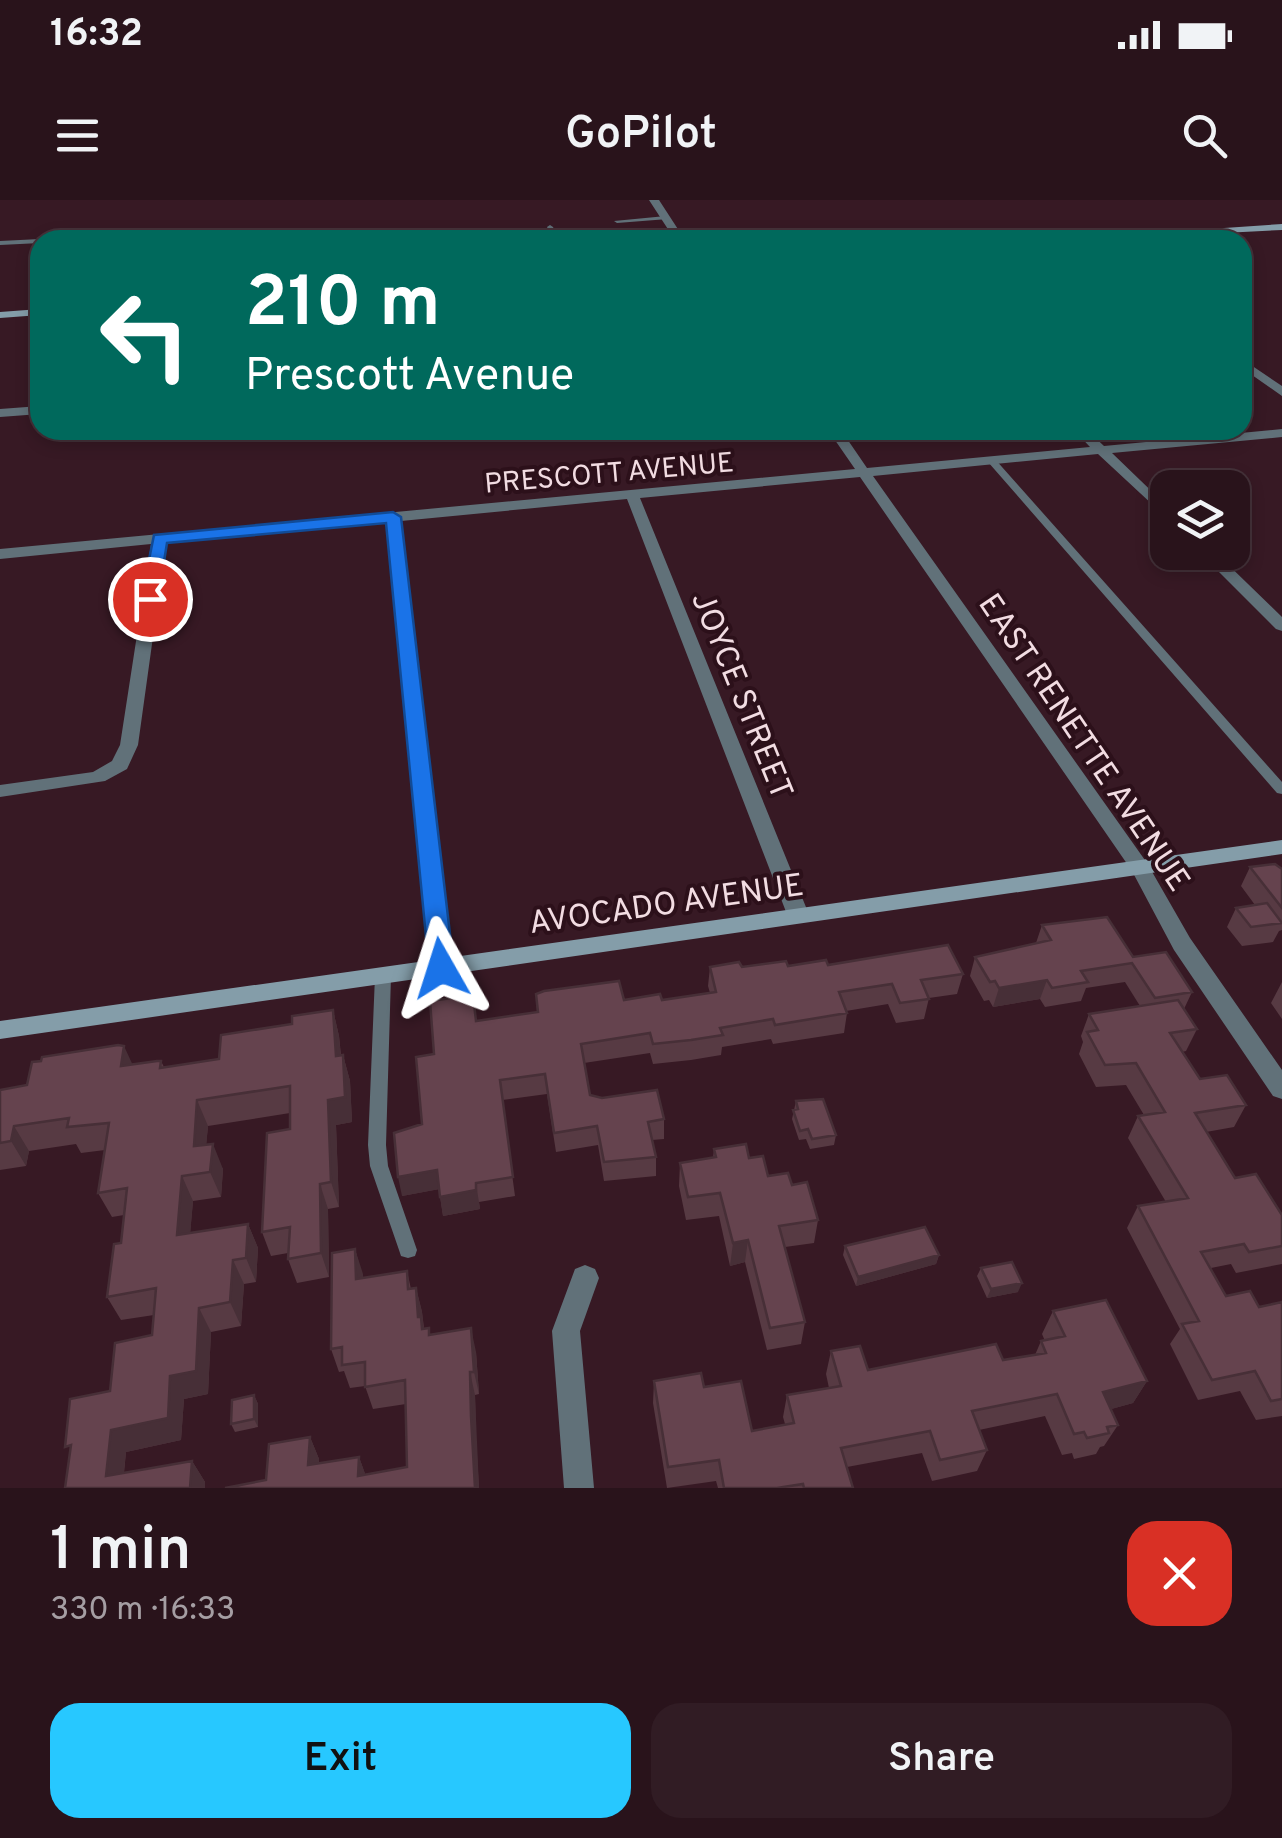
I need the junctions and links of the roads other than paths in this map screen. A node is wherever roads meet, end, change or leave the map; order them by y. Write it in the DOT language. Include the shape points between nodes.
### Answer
graph roads {
  1 [pos="654,200"];
  2 [pos="668,200"];
  3 [pos="666,218"];
  4 [pos="617,221"];
  5 [pos="550,226"];
  6 [pos="1282,227"];
  7 [pos="552,230"];
  8 [pos="674,230"];
  9 [pos="1238,230"];
  10 [pos="30,241"];
  11 [pos="0,243"];
  12 [pos="30,312"];
  13 [pos="0,314"];
  14 [pos="1252,370"];
  15 [pos="1282,392"];
  16 [pos="30,411"];
  17 [pos="0,413"];
  18 [pos="1282,433"];
  19 [pos="1252,436"];
  20 [pos="841,440"];
  21 [pos="1090,440"];
  22 [pos="1207,440"];
  23 [pos="1100,450"];
  24 [pos="991,460"];
  25 [pos="865,472"];
  26 [pos="632,495"];
  27 [pos="1150,498"];
  28 [pos="393,517"];
  29 [pos="160,539"];
  30 [pos="0,554"];
  31 [pos="1224,570"];
  32 [pos="1282,626"];
  33 [pos="1282,790"];
  34 [pos="0,791"];
  35 [pos="1282,847"];
  36 [pos="1140,868"];
  37 [pos="799,917"];
  38 [pos="441,968"];
  39 [pos="383,976"];
  40 [pos="0,1030"];
  41 [pos="1282,1088"];
  42 [pos="408,1250"];
  43 [pos="585,1278"];
  44 [pos="579,1488"];
  1 -- 2 [label="street"];
  1 -- 3 [label="street"];
  3 -- 4 [label="lane"];
  3 -- 8 [label="street"];
  5 -- 7 [label="lane"];
  6 -- 9 [label="main road"];
  10 -- 11 [label="lane"];
  12 -- 13 [label="main road"];
  14 -- 15 [label="street"];
  16 -- 17 [label="street"];
  18 -- 19 [label="street, PRESCOTT AVENUE"];
  20 -- 25 [label="street, EAST RENETTE AVENUE"];
  21 -- 23 [label="street"];
  22 -- 23 [label="street, PRESCOTT AVENUE"];
  23 -- 24 [label="street, PRESCOTT AVENUE"];
  23 -- 27 [label="street"];
  24 -- 25 [label="street, PRESCOTT AVENUE"];
  24 -- 33 [label="lane"];
  25 -- 26 [label="street, PRESCOTT AVENUE"];
  25 -- 36 [label="street, EAST RENETTE AVENUE"];
  26 -- 28 [label="street, PRESCOTT AVENUE"];
  26 -- 37 [label="street, JOYCE STREET"];
  28 -- 29 [label="street, PRESCOTT AVENUE"];
  28 -- 38 [label="street"];
  29 -- 30 [label="street, PRESCOTT AVENUE"];
  29 -- 34 [label="street" via="129,746 120,765 98,778"];
  31 -- 32 [label="street"];
  35 -- 36 [label="main road, AVOCADO AVENUE"];
  36 -- 37 [label="main road, AVOCADO AVENUE"];
  36 -- 41 [label="street, EAST RENETTE AVENUE" via="1182,944"];
  37 -- 38 [label="main road, AVOCADO AVENUE"];
  38 -- 39 [label="main road, AVOCADO AVENUE"];
  39 -- 40 [label="main road, AVOCADO AVENUE"];
  39 -- 42 [label="lane" via="379,1166"];
  43 -- 44 [label="street" via="566,1331"];
}
